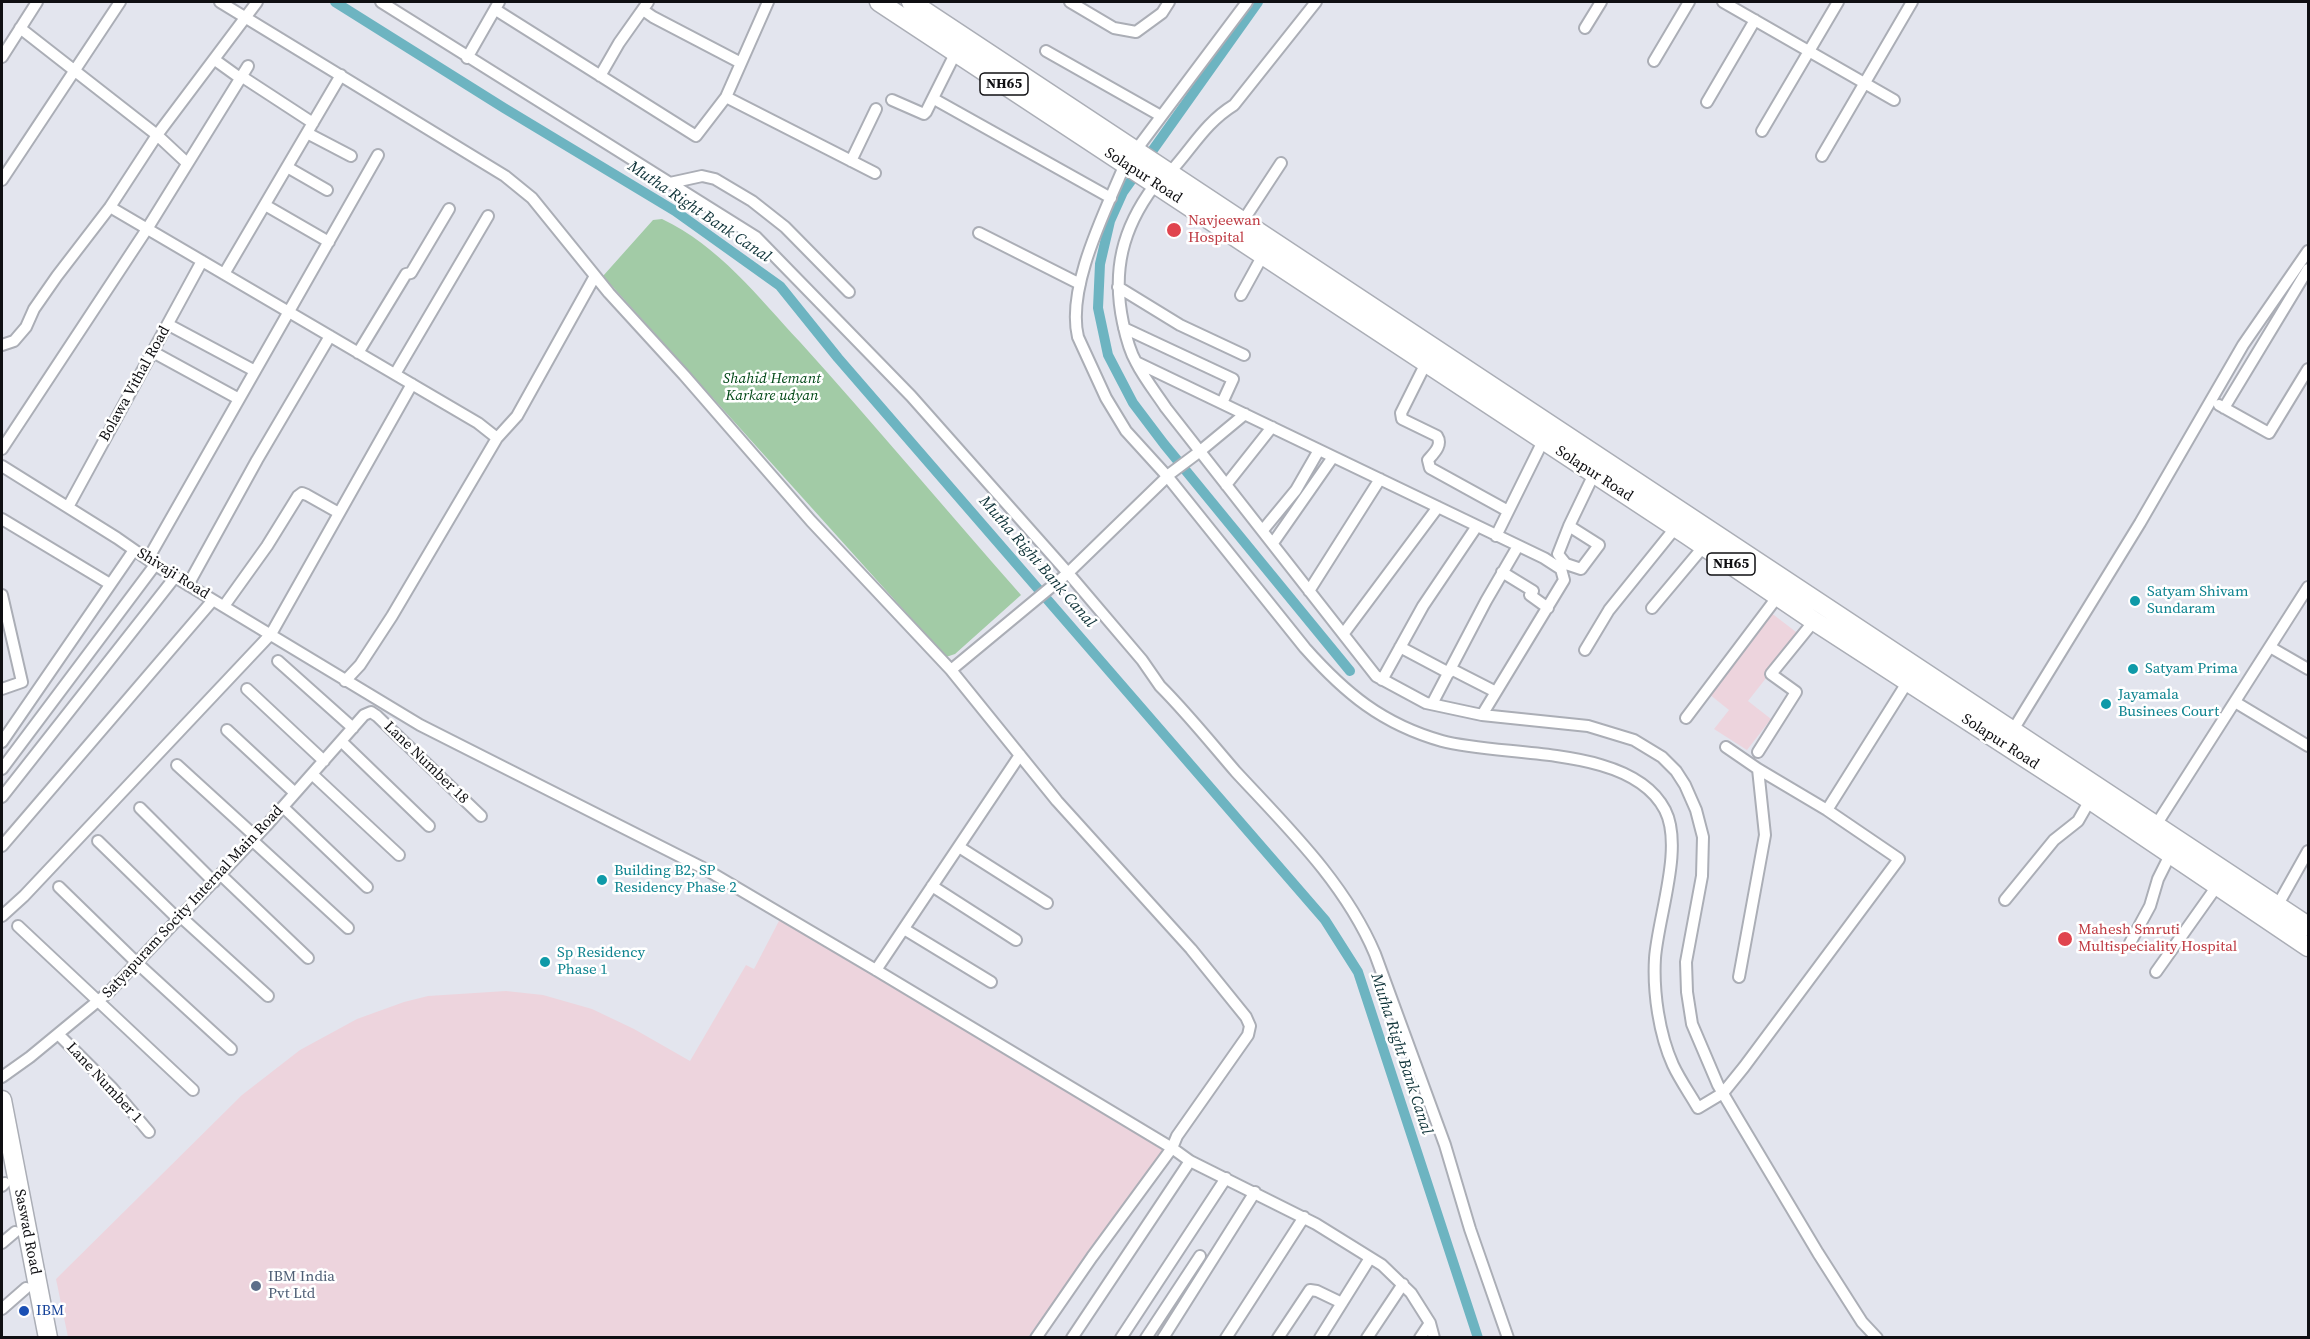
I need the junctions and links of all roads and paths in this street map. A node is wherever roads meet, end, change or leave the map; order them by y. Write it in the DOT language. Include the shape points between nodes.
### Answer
graph roads {
  1 [pos="37,2"];
  2 [pos="120,2"];
  3 [pos="220,2"];
  4 [pos="257,2"];
  5 [pos="381,2"];
  6 [pos="768,2"];
  7 [pos="879,2"];
  8 [pos="910,2"];
  9 [pos="1070,2"];
  10 [pos="1169,2"];
  11 [pos="1247,2"];
  12 [pos="1316,2"];
  13 [pos="1601,2"];
  14 [pos="1689,2"];
  15 [pos="1723,2"];
  16 [pos="1838,2"];
  17 [pos="1912,2"];
  18 [pos="497,6"];
  19 [pos="646,6"];
  20 [pos="246,18"];
  21 [pos="1755,20"];
  22 [pos="20,28"];
  23 [pos="1586,28"];
  24 [pos="1046,51"];
  25 [pos="1809,51"];
  26 [pos="956,52"];
  27 [pos="2,57"];
  28 [pos="467,58"];
  29 [pos="215,60"];
  30 [pos="1654,61"];
  31 [pos="741,63"];
  32 [pos="248,66"];
  33 [pos="75,70"];
  34 [pos="341,75"];
  35 [pos="600,76"];
  36 [pos="241,77"];
  37 [pos="1865,83"];
  38 [pos="726,97"];
  39 [pos="934,99"];
  40 [pos="1894,99"];
  41 [pos="892,100"];
  42 [pos="1707,102"];
  43 [pos="876,109"];
  44 [pos="1161,117"];
  45 [pos="310,128"];
  46 [pos="1762,131"];
  47 [pos="157,135"];
  48 [pos="378,155"];
  49 [pos="351,156"];
  50 [pos="1822,156"];
  51 [pos="1132,158"];
  52 [pos="851,161"];
  53 [pos="1281,163"];
  54 [pos="187,164"];
  55 [pos="287,167"];
  56 [pos="875,173"];
  57 [pos="1160,177"];
  58 [pos="2,180"];
  59 [pos="670,183"];
  60 [pos="327,190"];
  61 [pos="1111,198"];
  62 [pos="265,205"];
  63 [pos="110,207"];
  64 [pos="449,208"];
  65 [pos="488,216"];
  66 [pos="1243,221"];
  67 [pos="147,228"];
  68 [pos="979,233"];
  69 [pos="329,242"];
  70 [pos="2308,251"];
  71 [pos="1263,255"];
  72 [pos="202,261"];
  73 [pos="2308,269"];
  74 [pos="224,274"];
  75 [pos="595,276"];
  76 [pos="1080,284"];
  77 [pos="1118,287"];
  78 [pos="849,292"];
  79 [pos="1240,295"];
  80 [pos="289,312"];
  81 [pos="169,324"];
  82 [pos="1124,327"];
  83 [pos="330,336"];
  84 [pos="2,345"];
  85 [pos="153,352"];
  86 [pos="358,353"];
  87 [pos="1244,355"];
  88 [pos="1136,362"];
  89 [pos="1426,363"];
  90 [pos="2308,369"];
  91 [pos="255,371"];
  92 [pos="395,374"];
  93 [pos="412,384"];
  94 [pos="239,399"];
  95 [pos="2211,401"];
  96 [pos="1222,403"];
  97 [pos="2224,408"];
  98 [pos="1245,414"];
  99 [pos="1272,427"];
  100 [pos="497,438"];
  101 [pos="1544,441"];
  102 [pos="2,449"];
  103 [pos="1319,450"];
  104 [pos="1196,455"];
  105 [pos="1333,457"];
  106 [pos="2,466"];
  107 [pos="1594,474"];
  108 [pos="1169,475"];
  109 [pos="1380,479"];
  110 [pos="1226,485"];
  111 [pos="68,507"];
  112 [pos="1438,507"];
  113 [pos="1508,511"];
  114 [pos="339,513"];
  115 [pos="2,519"];
  116 [pos="1478,526"];
  117 [pos="1569,526"];
  118 [pos="1676,527"];
  119 [pos="1263,530"];
  120 [pos="1496,536"];
  121 [pos="1273,543"];
  122 [pos="1518,546"];
  123 [pos="1704,546"];
  124 [pos="134,550"];
  125 [pos="152,562"];
  126 [pos="1502,573"];
  127 [pos="1065,576"];
  128 [pos="175,577"];
  129 [pos="110,585"];
  130 [pos="189,585"];
  131 [pos="1309,591"];
  132 [pos="2307,591"];
  133 [pos="2,595"];
  134 [pos="1778,596"];
  135 [pos="213,600"];
  136 [pos="224,606"];
  137 [pos="1548,608"];
  138 [pos="1652,608"];
  139 [pos="1814,621"];
  140 [pos="1344,633"];
  141 [pos="271,634"];
  142 [pos="1400,646"];
  143 [pos="2270,646"];
  144 [pos="1585,650"];
  145 [pos="278,661"];
  146 [pos="2308,669"];
  147 [pos="951,670"];
  148 [pos="1450,671"];
  149 [pos="1912,674"];
  150 [pos="1382,680"];
  151 [pos="345,681"];
  152 [pos="2,689"];
  153 [pos="247,689"];
  154 [pos="1496,692"];
  155 [pos="2235,702"];
  156 [pos="1432,704"];
  157 [pos="371,712"];
  158 [pos="1482,715"];
  159 [pos="1686,718"];
  160 [pos="353,728"];
  161 [pos="227,730"];
  162 [pos="2013,730"];
  163 [pos="341,741"];
  164 [pos="2,742"];
  165 [pos="2308,746"];
  166 [pos="1726,747"];
  167 [pos="1758,752"];
  168 [pos="1020,755"];
  169 [pos="324,760"];
  170 [pos="177,765"];
  171 [pos="2,769"];
  172 [pos="1758,769"];
  173 [pos="312,774"];
  174 [pos="295,793"];
  175 [pos="2,797"];
  176 [pos="2090,800"];
  177 [pos="284,807"];
  178 [pos="140,808"];
  179 [pos="1827,810"];
  180 [pos="481,816"];
  181 [pos="2156,825"];
  182 [pos="429,826"];
  183 [pos="255,839"];
  184 [pos="98,841"];
  185 [pos="2,846"];
  186 [pos="959,847"];
  187 [pos="2308,851"];
  188 [pos="399,855"];
  189 [pos="2170,855"];
  190 [pos="217,879"];
  191 [pos="932,886"];
  192 [pos="2217,886"];
  193 [pos="59,887"];
  194 [pos="367,887"];
  195 [pos="2005,900"];
  196 [pos="1047,903"];
  197 [pos="2272,913"];
  198 [pos="2,916"];
  199 [pos="180,918"];
  200 [pos="18,926"];
  201 [pos="2308,926"];
  202 [pos="348,928"];
  203 [pos="904,929"];
  204 [pos="1016,940"];
  205 [pos="2130,943"];
  206 [pos="2308,947"];
  207 [pos="308,958"];
  208 [pos="136,963"];
  209 [pos="876,969"];
  210 [pos="2156,972"];
  211 [pos="1739,977"];
  212 [pos="991,982"];
  213 [pos="268,996"];
  214 [pos="100,1000"];
  215 [pos="58,1034"];
  216 [pos="231,1049"];
  217 [pos="2,1077"];
  218 [pos="193,1090"];
  219 [pos="1723,1093"];
  220 [pos="2,1100"];
  221 [pos="149,1131"];
  222 [pos="1172,1148"];
  223 [pos="1190,1161"];
  224 [pos="2,1163"];
  225 [pos="1226,1178"];
  226 [pos="4,1185"];
  227 [pos="1256,1192"];
  228 [pos="1304,1217"];
  229 [pos="8,1237"];
  230 [pos="1200,1256"];
  231 [pos="1370,1258"];
  232 [pos="1403,1284"];
  233 [pos="26,1288"];
  234 [pos="1342,1303"];
  235 [pos="2,1309"];
  236 [pos="1430,1323"];
  237 [pos="43,1335"];
  238 [pos="1036,1338"];
  239 [pos="1072,1338"];
  240 [pos="1121,1338"];
  241 [pos="1146,1338"];
  242 [pos="1163,1338"];
  243 [pos="1226,1338"];
  244 [pos="1278,1338"];
  245 [pos="1320,1338"];
  246 [pos="1367,1338"];
  247 [pos="1420,1338"];
  248 [pos="1434,1338"];
  249 [pos="1508,1338"];
  250 [pos="1877,1338"];
  1 -- 22 [label="street"];
  2 -- 33 [label="street"];
  3 -- 20 [label="street"];
  4 -- 20 [label="street"];
  5 -- 28 [label="street"];
  6 -- 31 [label="street"];
  7 -- 26 [label="highway, Solapur Road / NH65"];
  8 -- 51 [label="highway, Solapur Road / NH65"];
  9 -- 10 [label="street" via="1114,28 1136,32 1162,13"];
  11 -- 44 [label="street"];
  12 -- 57 [label="street" via="1234,105 1216,117"];
  13 -- 23 [label="street"];
  14 -- 30 [label="street"];
  15 -- 21 [label="street"];
  16 -- 25 [label="street"];
  17 -- 37 [label="street"];
  18 -- 28 [label="street"];
  18 -- 35 [label="street"];
  19 -- 31 [label="street" via="652,17"];
  19 -- 35 [label="street"];
  20 -- 29 [label="street"];
  20 -- 34 [label="street"];
  21 -- 25 [label="street"];
  21 -- 42 [label="street"];
  22 -- 27 [label="street"];
  22 -- 33 [label="street"];
  24 -- 44 [label="street"];
  25 -- 37 [label="street"];
  25 -- 46 [label="street"];
  26 -- 39 [label="street"];
  26 -- 51 [label="highway, Solapur Road / NH65"];
  28 -- 59 [label="street"];
  29 -- 36 [label="street"];
  29 -- 47 [label="street"];
  31 -- 38 [label="street"];
  32 -- 36 [label="street"];
  33 -- 47 [label="street"];
  33 -- 58 [label="street"];
  34 -- 45 [label="street"];
  34 -- 75 [label="street" via="520,187"];
  35 -- 38 [label="street" via="696,136"];
  36 -- 45 [label="street"];
  36 -- 54 [label="street"];
  37 -- 40 [label="street"];
  37 -- 50 [label="street"];
  38 -- 52 [label="street"];
  39 -- 41 [label="street" via="924,114"];
  39 -- 61 [label="street"];
  43 -- 52 [label="street"];
  44 -- 51 [label="street"];
  45 -- 49 [label="street"];
  45 -- 55 [label="street"];
  47 -- 54 [label="street"];
  47 -- 63 [label="street"];
  48 -- 69 [label="street"];
  51 -- 57 [label="highway, Solapur Road / NH65"];
  51 -- 61 [label="street"];
  52 -- 56 [label="street"];
  53 -- 66 [label="street"];
  54 -- 67 [label="street"];
  55 -- 60 [label="street"];
  55 -- 62 [label="street"];
  57 -- 66 [label="highway, Solapur Road / NH65"];
  57 -- 71 [label="highway, Solapur Road / NH65"];
  57 -- 77 [label="street" via="1123,244"];
  59 -- 78 [label="street" via="702,176 715,179 752,201 785,227"];
  59 -- 127 [label="street" via="756,237 911,396"];
  61 -- 76 [label="street"];
  62 -- 69 [label="street"];
  62 -- 74 [label="street"];
  63 -- 67 [label="street"];
  63 -- 84 [label="street" via="57,276 26,327 14,341"];
  64 -- 86 [label="street"];
  65 -- 92 [label="street"];
  66 -- 149 [label="highway, Solapur Road / NH65"];
  67 -- 72 [label="street"];
  67 -- 102 [label="street"];
  68 -- 76 [label="street"];
  69 -- 80 [label="street"];
  70 -- 95 [label="street" via="2243,345"];
  71 -- 79 [label="street"];
  71 -- 89 [label="highway, Solapur Road / NH65"];
  72 -- 74 [label="street"];
  72 -- 81 [label="street, Bolawa Vithal Road"];
  73 -- 97 [label="street"];
  74 -- 80 [label="street"];
  75 -- 100 [label="street" via="517,416"];
  75 -- 147 [label="street" via="811,521"];
  76 -- 108 [label="street" via="1075,325 1078,337 1115,415"];
  77 -- 82 [label="street"];
  77 -- 87 [label="street" via="1180,325"];
  80 -- 83 [label="street"];
  80 -- 91 [label="street"];
  81 -- 85 [label="street, Bolawa Vithal Road"];
  81 -- 91 [label="street"];
  82 -- 88 [label="street"];
  82 -- 96 [label="street" via="1233,379"];
  83 -- 86 [label="street"];
  83 -- 130 [label="street"];
  85 -- 94 [label="street"];
  85 -- 111 [label="street, Bolawa Vithal Road"];
  86 -- 92 [label="street"];
  88 -- 96 [label="street"];
  88 -- 104 [label="street"];
  89 -- 101 [label="highway, Solapur Road / NH65"];
  89 -- 113 [label="street" via="1401,413 1402,419 1440,440 1428,460 1430,468"];
  90 -- 97 [label="street" via="2269,433"];
  91 -- 94 [label="street"];
  92 -- 93 [label="street"];
  93 -- 100 [label="street"];
  93 -- 114 [label="street"];
  94 -- 125 [label="street"];
  95 -- 97 [label="street"];
  95 -- 162 [label="street"];
  96 -- 98 [label="street"];
  98 -- 99 [label="street"];
  98 -- 104 [label="street"];
  99 -- 103 [label="street"];
  99 -- 110 [label="street"];
  100 -- 151 [label="street" via="392,616"];
  101 -- 107 [label="highway, Solapur Road / NH65"];
  101 -- 113 [label="street"];
  103 -- 105 [label="street"];
  103 -- 119 [label="street" via="1296,490"];
  104 -- 108 [label="street"];
  104 -- 110 [label="street"];
  105 -- 109 [label="street"];
  105 -- 121 [label="street"];
  106 -- 111 [label="street, Shivaji Road"];
  107 -- 117 [label="street"];
  107 -- 118 [label="highway, Solapur Road / NH65"];
  108 -- 127 [label="street"];
  108 -- 219 [label="street" via="1331,678 1377,714 1443,741 1598,763 1636,779 1652,793 1665,810 1672,857 1655,959 1658,1010 1672,1063 1698,1108"];
  109 -- 112 [label="street"];
  109 -- 131 [label="street"];
  110 -- 119 [label="street"];
  111 -- 124 [label="street, Shivaji Road"];
  112 -- 116 [label="street"];
  112 -- 140 [label="street"];
  113 -- 120 [label="street"];
  114 -- 136 [label="street" via="307,495 298,496"];
  114 -- 141 [label="street"];
  115 -- 129 [label="street"];
  116 -- 120 [label="street"];
  116 -- 142 [label="street"];
  118 -- 123 [label="highway, Solapur Road / NH65"];
  118 -- 144 [label="street" via="1609,610"];
  119 -- 121 [label="street"];
  120 -- 122 [label="street"];
  121 -- 131 [label="street"];
  122 -- 126 [label="street"];
  122 -- 137 [label="street" via="1555,565 1564,575"];
  123 -- 134 [label="highway, Solapur Road / NH65"];
  123 -- 138 [label="street"];
  124 -- 125 [label="street, Shivaji Road"];
  124 -- 129 [label="street"];
  125 -- 128 [label="street, Shivaji Road"];
  125 -- 171 [label="street"];
  126 -- 137 [label="street" via="1533,591 1530,596"];
  126 -- 148 [label="street"];
  127 -- 147 [label="street"];
  127 -- 249 [label="street" via="1312,855 1342,893 1368,936 1445,1144"];
  128 -- 130 [label="street, Shivaji Road"];
  128 -- 175 [label="street"];
  129 -- 164 [label="street"];
  130 -- 135 [label="street, Shivaji Road"];
  131 -- 140 [label="street"];
  132 -- 143 [label="street"];
  133 -- 152 [label="street" via="22,682"];
  134 -- 139 [label="highway, Solapur Road / NH65"];
  134 -- 159 [label="street"];
  135 -- 136 [label="street, Shivaji Road"];
  135 -- 185 [label="street"];
  136 -- 141 [label="street, Shivaji Road"];
  137 -- 154 [label="street"];
  139 -- 149 [label="highway, Solapur Road / NH65"];
  139 -- 167 [label="street" via="1771,674 1796,692"];
  140 -- 150 [label="street" via="1370,671"];
  141 -- 151 [label="street, Shivaji Road"];
  141 -- 198 [label="street"];
  142 -- 148 [label="street"];
  142 -- 150 [label="street"];
  143 -- 146 [label="street"];
  143 -- 155 [label="street"];
  145 -- 160 [label="street"];
  147 -- 168 [label="street"];
  148 -- 154 [label="street"];
  148 -- 156 [label="street"];
  149 -- 162 [label="highway, Solapur Road / NH65"];
  149 -- 176 [label="highway, Solapur Road / NH65"];
  149 -- 179 [label="street"];
  150 -- 156 [label="street"];
  151 -- 209 [label="street, Shivaji Road" via="420,725 705,869"];
  153 -- 169 [label="street"];
  154 -- 158 [label="street"];
  155 -- 165 [label="street"];
  155 -- 181 [label="street"];
  156 -- 158 [label="street"];
  157 -- 160 [label="street, Satyapuram Socity Internal Main Road"];
  157 -- 180 [label="street, Lane Number 18"];
  158 -- 219 [label="street" via="1588,726 1634,740 1662,758 1685,785 1696,810 1704,856 1686,962 1687,992 1692,1024"];
  160 -- 163 [label="street, Satyapuram Socity Internal Main Road"];
  161 -- 174 [label="street"];
  162 -- 181 [label="highway, Solapur Road / NH65"];
  163 -- 169 [label="street, Satyapuram Socity Internal Main Road"];
  163 -- 182 [label="street"];
  166 -- 172 [label="street"];
  168 -- 186 [label="street"];
  168 -- 222 [label="street" via="1191,949 1250,1026 1248,1035"];
  169 -- 173 [label="street, Satyapuram Socity Internal Main Road"];
  170 -- 183 [label="street"];
  172 -- 179 [label="street"];
  172 -- 211 [label="street" via="1765,835"];
  173 -- 174 [label="street, Satyapuram Socity Internal Main Road"];
  173 -- 188 [label="street"];
  174 -- 177 [label="street, Satyapuram Socity Internal Main Road"];
  176 -- 189 [label="highway, Solapur Road / NH65"];
  176 -- 195 [label="street" via="2078,821 2054,840"];
  177 -- 183 [label="street, Satyapuram Socity Internal Main Road"];
  177 -- 194 [label="street"];
  178 -- 190 [label="street"];
  179 -- 219 [label="street" via="1899,859"];
  181 -- 197 [label="highway, Solapur Road / NH65"];
  183 -- 190 [label="street, Satyapuram Socity Internal Main Road"];
  183 -- 202 [label="street"];
  184 -- 199 [label="street"];
  186 -- 191 [label="street"];
  186 -- 196 [label="street"];
  187 -- 197 [label="street"];
  189 -- 192 [label="highway, Solapur Road / NH65"];
  189 -- 205 [label="street"];
  190 -- 199 [label="street, Satyapuram Socity Internal Main Road"];
  190 -- 207 [label="street"];
  191 -- 203 [label="street"];
  191 -- 204 [label="street"];
  192 -- 197 [label="highway, Solapur Road / NH65"];
  192 -- 210 [label="street"];
  193 -- 208 [label="street"];
  197 -- 201 [label="highway, Solapur Road / NH65"];
  197 -- 206 [label="highway, Solapur Road / NH65"];
  199 -- 208 [label="street, Satyapuram Socity Internal Main Road"];
  199 -- 213 [label="street"];
  200 -- 214 [label="street"];
  203 -- 209 [label="street"];
  203 -- 212 [label="street"];
  208 -- 214 [label="street, Satyapuram Socity Internal Main Road"];
  208 -- 216 [label="street"];
  209 -- 222 [label="street, Shivaji Road"];
  214 -- 215 [label="street, Satyapuram Socity Internal Main Road"];
  214 -- 218 [label="street"];
  215 -- 217 [label="street, Satyapuram Socity Internal Main Road"];
  215 -- 221 [label="street, Lane Number 1"];
  219 -- 250 [label="street" via="1818,1253 1862,1322"];
  220 -- 237 [label="highway, Saswad Road"];
  222 -- 223 [label="street, Shivaji Road"];
  222 -- 238 [label="street"];
  223 -- 225 [label="street, Shivaji Road"];
  223 -- 239 [label="street"];
  224 -- 226 [label="highway, Saswad Road"];
  225 -- 227 [label="street, Shivaji Road"];
  225 -- 240 [label="street"];
  226 -- 229 [label="highway, Saswad Road"];
  227 -- 228 [label="street, Shivaji Road"];
  227 -- 242 [label="street"];
  228 -- 231 [label="street, Shivaji Road"];
  228 -- 243 [label="street"];
  229 -- 233 [label="highway, Saswad Road"];
  230 -- 241 [label="street"];
  231 -- 232 [label="street, Shivaji Road"];
  231 -- 234 [label="street"];
  232 -- 236 [label="street, Shivaji Road"];
  232 -- 246 [label="street"];
  233 -- 235 [label="street"];
  233 -- 237 [label="highway, Saswad Road"];
  234 -- 244 [label="street" via="1310,1290"];
  234 -- 245 [label="street"];
  236 -- 247 [label="street"];
  236 -- 248 [label="street, Shivaji Road"];
}
